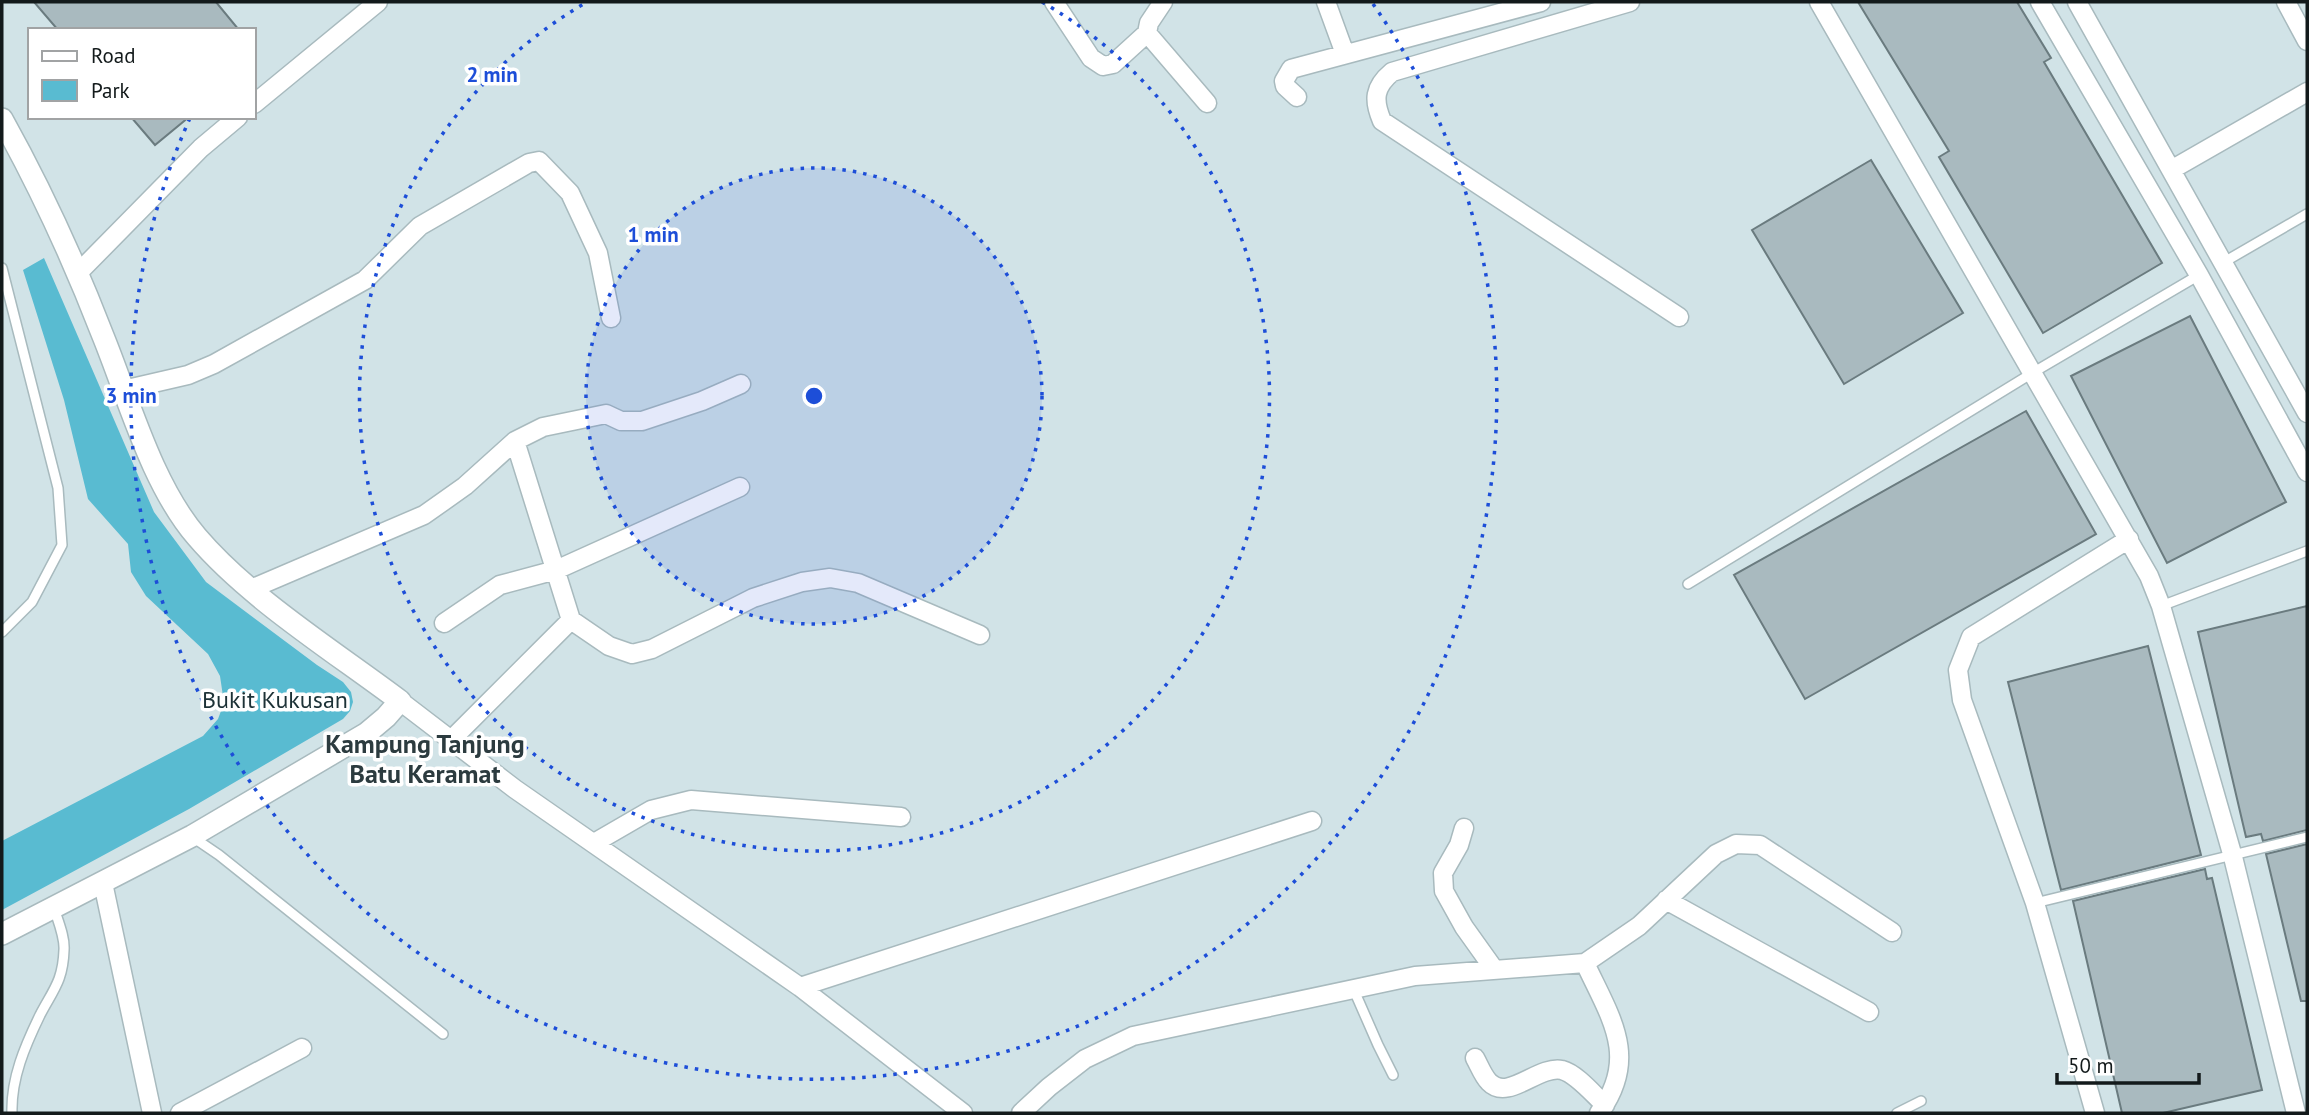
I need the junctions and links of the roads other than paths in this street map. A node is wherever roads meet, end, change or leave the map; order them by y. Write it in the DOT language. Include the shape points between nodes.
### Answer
graph roads {
  1 [pos="378,2"];
  2 [pos="1054,2"];
  3 [pos="1163,2"];
  4 [pos="1326,2"];
  5 [pos="1541,2"];
  6 [pos="1630,2"];
  7 [pos="1819,2"];
  8 [pos="2040,2"];
  9 [pos="2077,2"];
  10 [pos="2286,2"];
  11 [pos="1147,33"];
  12 [pos="2307,41"];
  13 [pos="1345,54"];
  14 [pos="2307,92"];
  15 [pos="1297,97"];
  16 [pos="256,102"];
  17 [pos="1208,103"];
  18 [pos="2,119"];
  19 [pos="236,119"];
  20 [pos="2171,170"];
  21 [pos="2307,214"];
  22 [pos="2224,262"];
  23 [pos="2,268"];
  24 [pos="78,273"];
  25 [pos="2199,275"];
  26 [pos="1679,317"];
  27 [pos="611,318"];
  28 [pos="2034,372"];
  29 [pos="741,384"];
  30 [pos="122,390"];
  31 [pos="2307,412"];
  32 [pos="515,442"];
  33 [pos="2307,472"];
  34 [pos="740,487"];
  35 [pos="2129,539"];
  36 [pos="2307,551"];
  37 [pos="556,570"];
  38 [pos="1688,584"];
  39 [pos="251,589"];
  40 [pos="2161,606"];
  41 [pos="571,620"];
  42 [pos="444,623"];
  43 [pos="2,632"];
  44 [pos="980,635"];
  45 [pos="400,701"];
  46 [pos="451,740"];
  47 [pos="901,817"];
  48 [pos="1312,821"];
  49 [pos="1464,828"];
  50 [pos="191,836"];
  51 [pos="2307,837"];
  52 [pos="594,843"];
  53 [pos="2233,857"];
  54 [pos="103,883"];
  55 [pos="1666,900"];
  56 [pos="2035,904"];
  57 [pos="54,908"];
  58 [pos="1892,932"];
  59 [pos="2,934"];
  60 [pos="1585,963"];
  61 [pos="1494,969"];
  62 [pos="800,987"];
  63 [pos="1353,988"];
  64 [pos="1869,1012"];
  65 [pos="443,1034"];
  66 [pos="302,1048"];
  67 [pos="1475,1058"];
  68 [pos="1394,1074"];
  69 [pos="1922,1101"];
  70 [pos="1602,1109"];
  71 [pos="12,1113"];
  72 [pos="152,1113"];
  73 [pos="180,1113"];
  74 [pos="963,1113"];
  75 [pos="1021,1113"];
  76 [pos="1897,1113"];
  77 [pos="2095,1113"];
  78 [pos="2296,1113"];
  1 -- 16 [label="street"];
  2 -- 11 [label="street" via="1091,58 1103,66 1112,64"];
  3 -- 11 [label="street"];
  4 -- 13 [label="street"];
  5 -- 13 [label="street"];
  6 -- 26 [label="street" via="1392,72 1375,93 1376,108 1382,121"];
  7 -- 28 [label="street"];
  8 -- 25 [label="street"];
  9 -- 20 [label="street"];
  10 -- 12 [label="street"];
  11 -- 17 [label="street"];
  13 -- 15 [label="street" via="1291,69 1285,86"];
  14 -- 20 [label="street"];
  18 -- 24 [label="street"];
  19 -- 24 [label="street"];
  20 -- 22 [label="street"];
  21 -- 22 [label="lane"];
  22 -- 31 [label="street"];
  23 -- 43 [label="lane" via="58,488 62,545 32,602"];
  24 -- 30 [label="street"];
  25 -- 28 [label="lane"];
  25 -- 33 [label="street"];
  27 -- 30 [label="street" via="598,253 570,193 539,161 528,163 420,226 365,280 214,364"];
  28 -- 35 [label="street"];
  28 -- 38 [label="lane"];
  29 -- 32 [label="street" via="642,421 621,421 606,414 543,427"];
  30 -- 39 [label="street" via="180,514"];
  32 -- 37 [label="street"];
  32 -- 39 [label="street" via="424,515"];
  34 -- 37 [label="street"];
  35 -- 40 [label="street"];
  35 -- 56 [label="street" via="1971,637 1958,670 1962,700"];
  36 -- 40 [label="lane"];
  37 -- 41 [label="street"];
  37 -- 42 [label="street" via="500,585"];
  39 -- 45 [label="street"];
  40 -- 53 [label="street"];
  41 -- 44 [label="street" via="609,646 632,654 652,649 752,598 830,578 858,583"];
  41 -- 46 [label="street"];
  45 -- 46 [label="street"];
  45 -- 50 [label="street" via="367,733"];
  46 -- 52 [label="street"];
  47 -- 52 [label="street" via="691,800 651,810"];
  48 -- 62 [label="street"];
  49 -- 61 [label="street" via="1443,873 1444,891"];
  50 -- 54 [label="street"];
  50 -- 65 [label="lane"];
  51 -- 53 [label="lane"];
  52 -- 62 [label="street"];
  53 -- 56 [label="lane"];
  53 -- 78 [label="street"];
  54 -- 57 [label="street"];
  54 -- 72 [label="street"];
  55 -- 58 [label="street" via="1716,854 1736,844 1760,845"];
  55 -- 60 [label="street" via="1639,926"];
  55 -- 64 [label="street"];
  56 -- 77 [label="street"];
  57 -- 59 [label="street"];
  57 -- 71 [label="lane" via="65,947 61,981 21,1057"];
  60 -- 61 [label="street"];
  60 -- 70 [label="street" via="1619,1045 1615,1086"];
  61 -- 63 [label="street" via="1415,976"];
  62 -- 74 [label="street"];
  63 -- 68 [label="lane"];
  63 -- 75 [label="street" via="1133,1036 1085,1059"];
  66 -- 73 [label="street"];
  67 -- 70 [label="street" via="1498,1088 1563,1070 1578,1080"];
  69 -- 76 [label="lane"];
}
